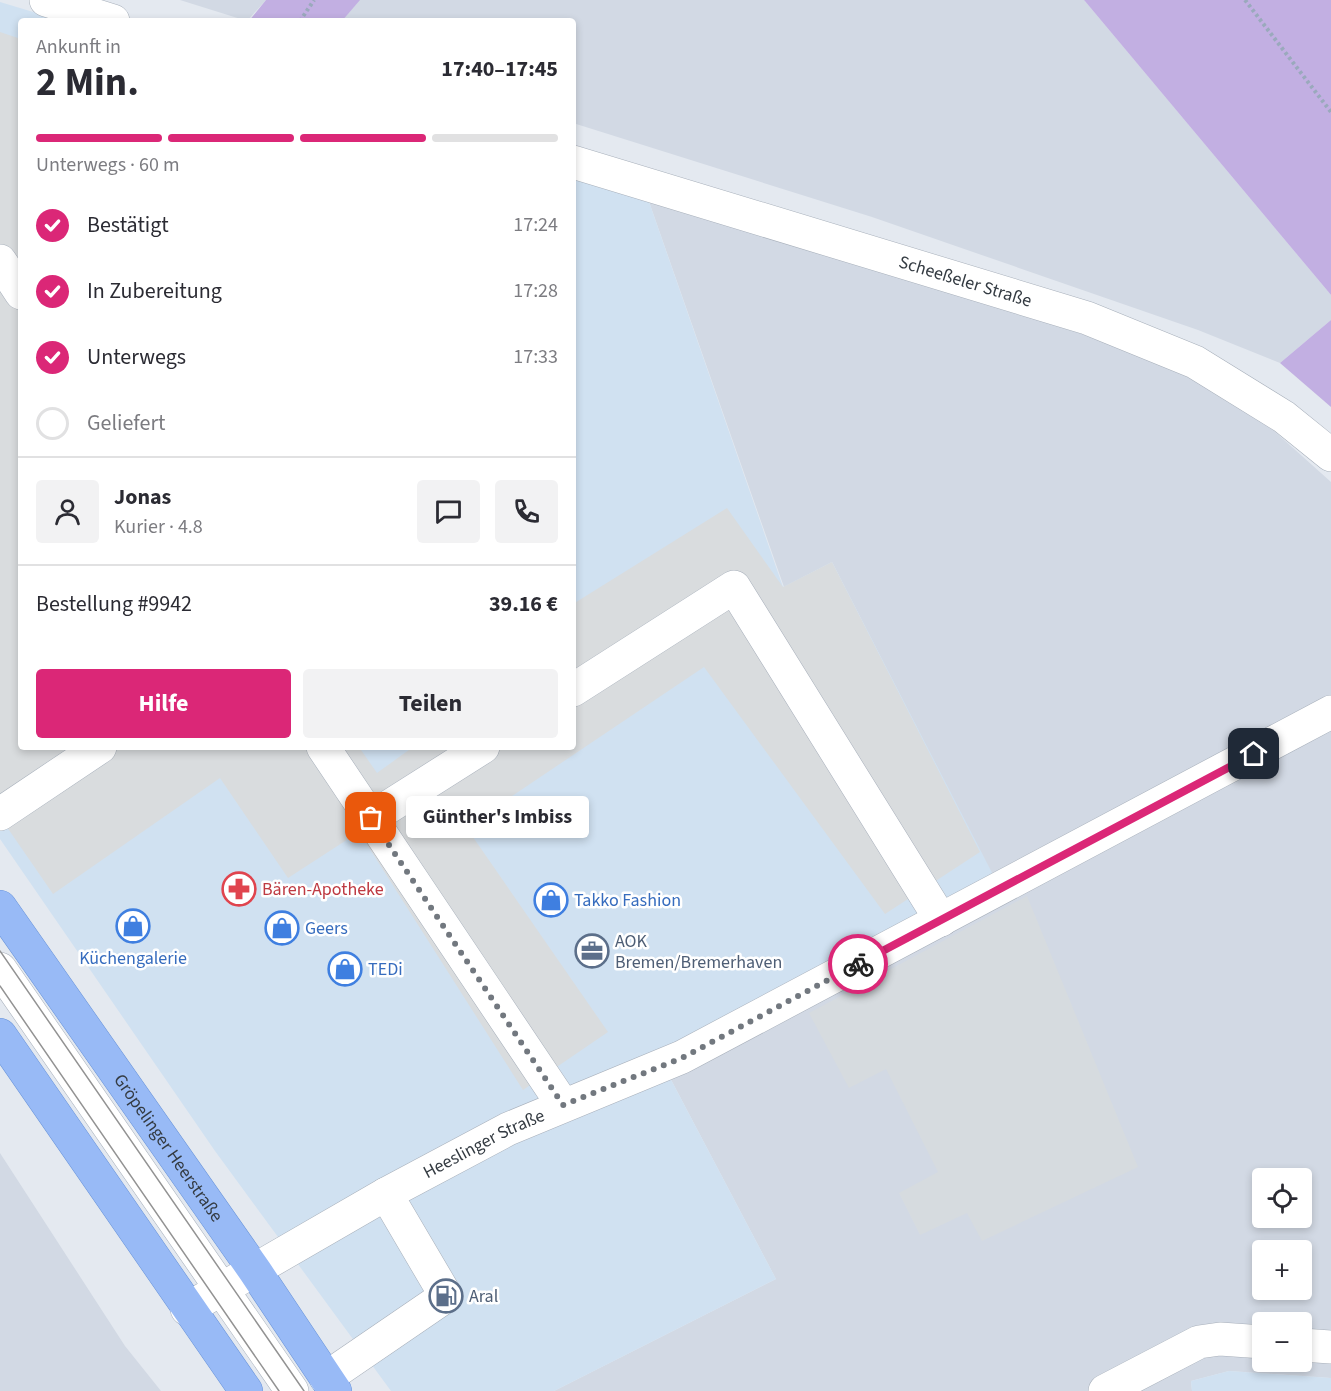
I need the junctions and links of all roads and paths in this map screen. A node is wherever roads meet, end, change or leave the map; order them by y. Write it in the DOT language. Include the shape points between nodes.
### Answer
graph roads {
  1 [pos="46,0"];
  2 [pos="314,0"];
  3 [pos="1245,0"];
  4 [pos="103,18"];
  5 [pos="302,18"];
  6 [pos="1331,112"];
  7 [pos="576,163"];
  8 [pos="0,261"];
  9 [pos="18,288"];
  10 [pos="1331,454"];
  11 [pos="576,688"];
  12 [pos="1331,712"];
  13 [pos="96,750"];
  14 [pos="325,750"];
  15 [pos="478,750"];
  16 [pos="0,814"];
  17 [pos="371,818"];
  18 [pos="0,906"];
  19 [pos="941,920"];
  20 [pos="0,969"];
  21 [pos="0,1035"];
  22 [pos="563,1105"];
  23 [pos="386,1194"];
  24 [pos="255,1270"];
  25 [pos="222,1288"];
  26 [pos="187,1309"];
  27 [pos="1252,1341"];
  28 [pos="1312,1346"];
  29 [pos="1331,1347"];
  30 [pos="331,1385"];
  31 [pos="246,1391"];
  32 [pos="292,1391"];
  33 [pos="1105,1391"];
  1 -- 4 [label="street"];
  2 -- 5 [label="path"];
  3 -- 6 [label="path"];
  7 -- 10 [label="street, Scheeßeler Straße" via="1087,318 1195,362 1284,417"];
  8 -- 9 [label="street"];
  11 -- 19 [label="street" via="734,587"];
  12 -- 19 [label="street, Heeslinger Straße"];
  13 -- 16 [label="street"];
  14 -- 17 [label="street"];
  15 -- 17 [label="street"];
  17 -- 22 [label="street"];
  18 -- 24 [label="main road, Gröpelinger Heerstraße"];
  19 -- 22 [label="street, Heeslinger Straße" via="682,1058"];
  20 -- 25 [label="street"];
  21 -- 26 [label="main road"];
  22 -- 23 [label="street, Heeslinger Straße" via="508,1128"];
  23 -- 24 [label="street, Heeslinger Straße"];
  23 -- 30 [label="street" via="446,1296"];
  24 -- 25 [label="street, Heeslinger Straße"];
  24 -- 30 [label="main road, Gröpelinger Heerstraße"];
  25 -- 26 [label="street, Heeslinger Straße"];
  25 -- 32 [label="street"];
  26 -- 31 [label="main road"];
  27 -- 33 [label="street" via="1198,1342"];
  28 -- 29 [label="street"];
}
